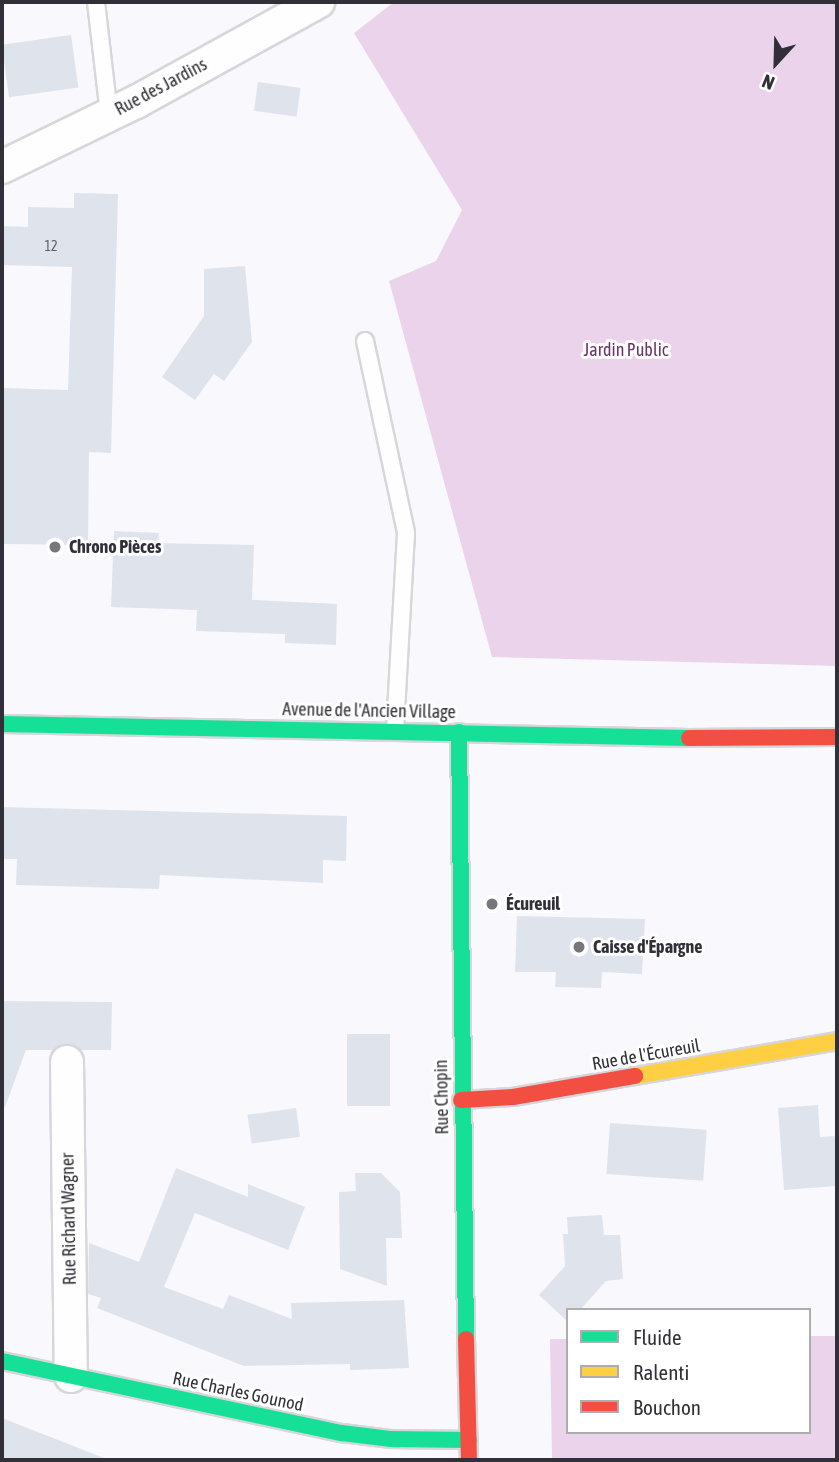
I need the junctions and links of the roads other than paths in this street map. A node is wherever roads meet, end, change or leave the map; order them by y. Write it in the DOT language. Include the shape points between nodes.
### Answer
graph roads {
  1 [pos="96,2"];
  2 [pos="317,2"];
  3 [pos="110,115"];
  4 [pos="2,167"];
  5 [pos="365,341"];
  6 [pos="2,724"];
  7 [pos="395,730"];
  8 [pos="459,732"];
  9 [pos="837,737"];
  10 [pos="736,739"];
  11 [pos="823,754"];
  12 [pos="837,1041"];
  13 [pos="67,1062"];
  14 [pos="461,1100"];
  15 [pos="2,1361"];
  16 [pos="71,1376"];
  17 [pos="469,1440"];
  18 [pos="470,1460"];
  1 -- 3 [label="lane"];
  2 -- 3 [label="street, Rue des Jardins"];
  3 -- 4 [label="street, Rue des Jardins"];
  5 -- 7 [label="lane" via="405,533"];
  6 -- 7 [label="street, Avenue de l'Ancien Village"];
  7 -- 8 [label="street, Avenue de l'Ancien Village"];
  8 -- 10 [label="street, Avenue de l'Ancien Village"];
  8 -- 14 [label="street, Rue Chopin"];
  9 -- 10 [label="street, Avenue de l'Ancien Village"];
  10 -- 11 [label="street, Avenue de l'Ancien Village"];
  12 -- 14 [label="street, Rue de l'Écureuil" via="513,1097"];
  13 -- 16 [label="street, Rue Richard Wagner"];
  14 -- 17 [label="street, Rue Chopin"];
  15 -- 16 [label="street, Rue Charles Gounod"];
  16 -- 17 [label="street, Rue Charles Gounod" via="342,1433"];
  17 -- 18 [label="street, Rue Chopin"];
}
